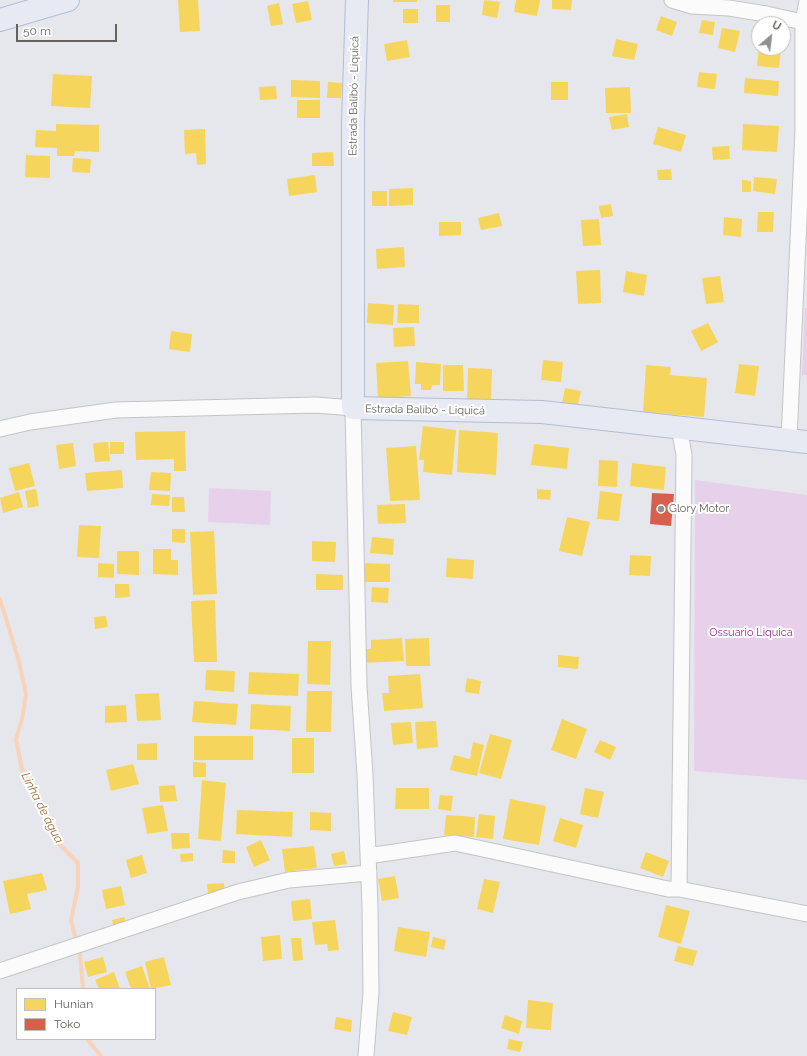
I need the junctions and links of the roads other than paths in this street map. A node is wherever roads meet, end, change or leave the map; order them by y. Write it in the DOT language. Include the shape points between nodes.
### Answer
graph roads {
  1 [pos="68,0"];
  2 [pos="358,0"];
  3 [pos="672,0"];
  4 [pos="807,1"];
  5 [pos="0,20"];
  6 [pos="803,22"];
  7 [pos="353,408"];
  8 [pos="679,427"];
  9 [pos="0,429"];
  10 [pos="798,440"];
  11 [pos="368,856"];
  12 [pos="369,873"];
  13 [pos="679,888"];
  14 [pos="807,914"];
  15 [pos="0,971"];
  16 [pos="366,1056"];
  1 -- 5 [label="main road"];
  2 -- 7 [label="main road, Estrada Balibó - Liquicá" via="353,124"];
  3 -- 6 [label="street" via="692,6 729,8"];
  4 -- 6 [label="street"];
  6 -- 10 [label="street"];
  7 -- 8 [label="main road, Estrada Balibó - Liquicá" via="542,412"];
  7 -- 9 [label="street" via="316,405 116,410 30,422"];
  7 -- 11 [label="street" via="360,686"];
  8 -- 10 [label="main road, Estrada Balibó - Liquicá"];
  8 -- 13 [label="street" via="684,455"];
  11 -- 12 [label="street"];
  11 -- 13 [label="street" via="455,843 668,889"];
  12 -- 15 [label="street" via="289,880 238,892"];
  12 -- 16 [label="street" via="371,992"];
  13 -- 14 [label="street"];
}
